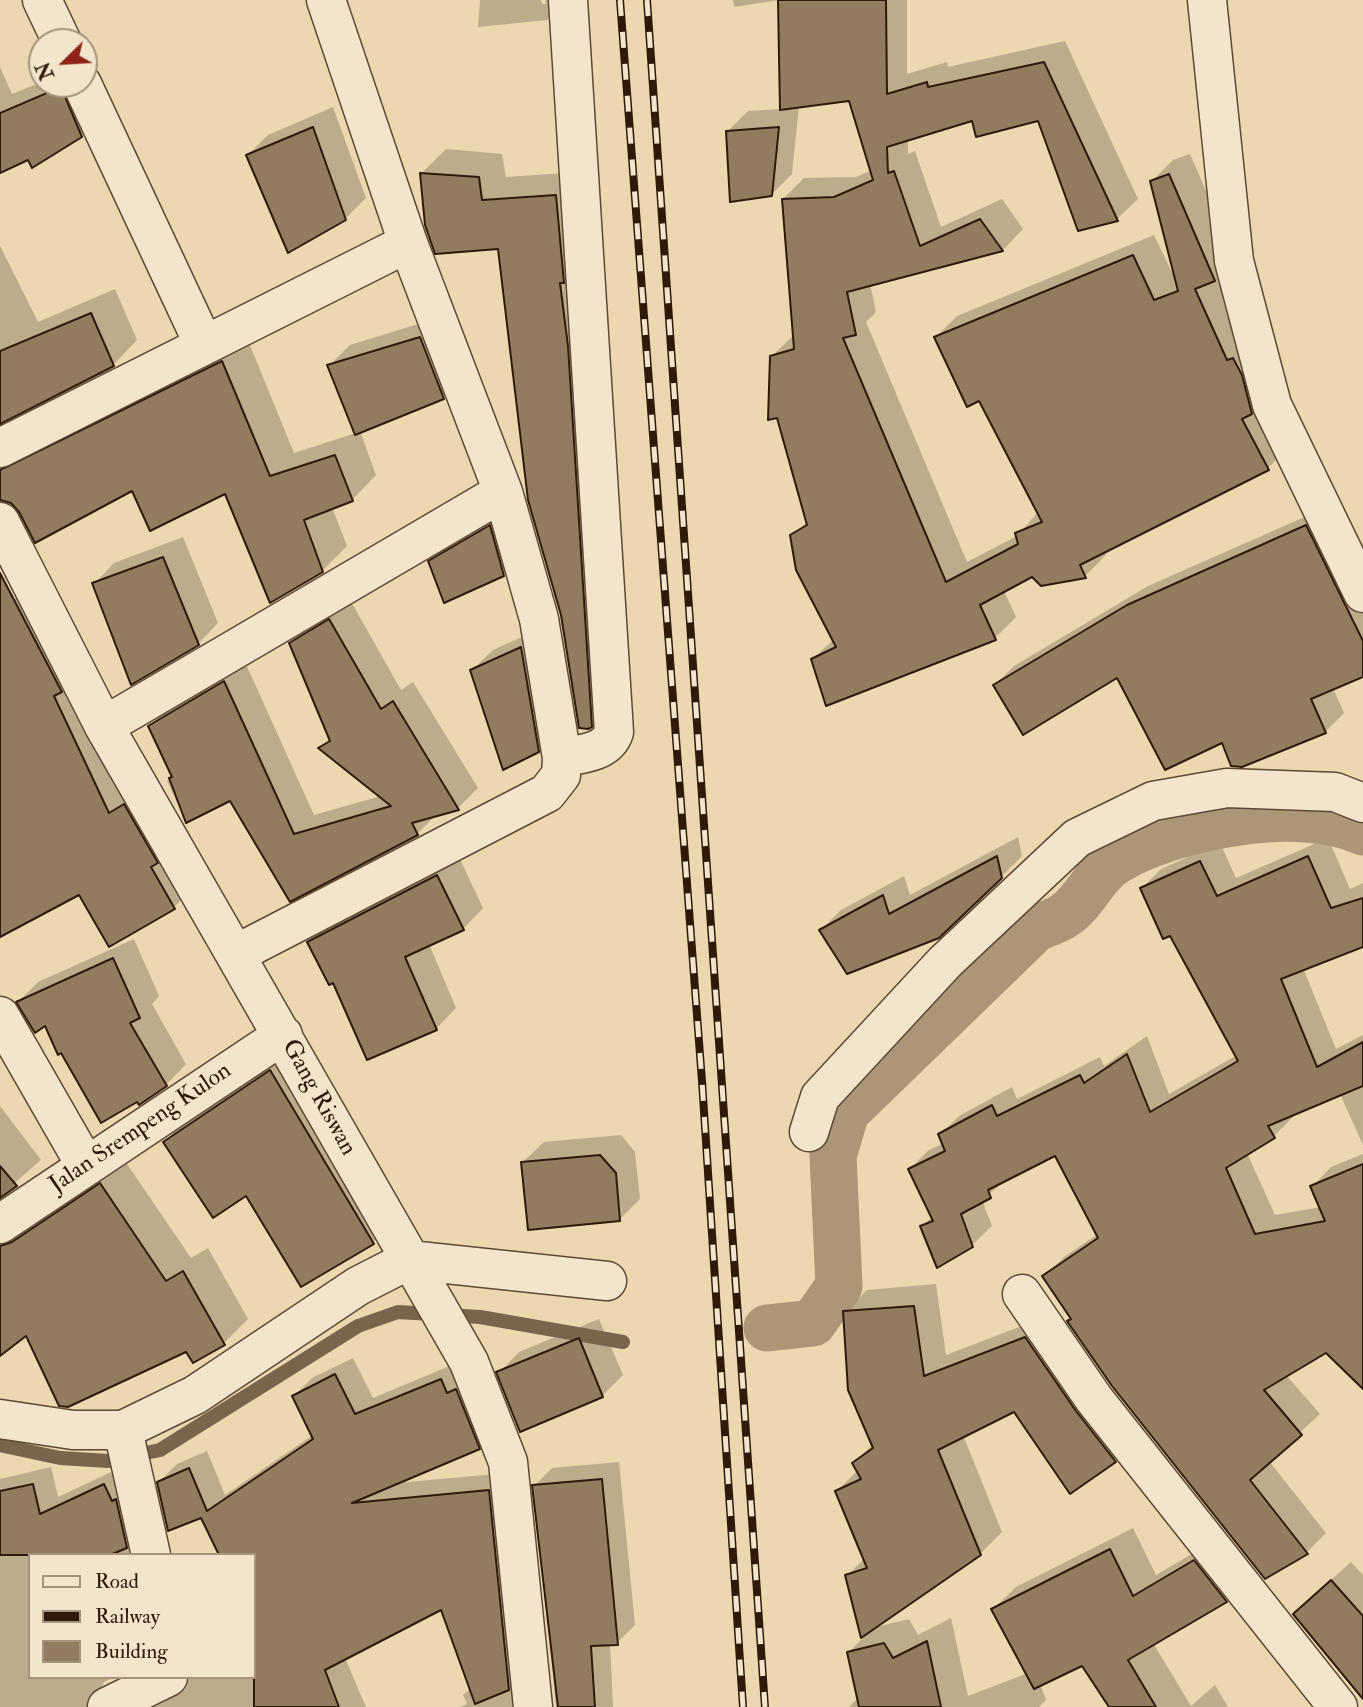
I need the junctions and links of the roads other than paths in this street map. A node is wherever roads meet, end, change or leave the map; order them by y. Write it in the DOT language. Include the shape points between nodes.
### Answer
graph roads {
  1 [pos="42,0"];
  2 [pos="326,0"];
  3 [pos="568,0"];
  4 [pos="1207,0"];
  5 [pos="55,28"];
  6 [pos="89,98"];
  7 [pos="408,243"];
  8 [pos="204,345"];
  9 [pos="0,448"];
  10 [pos="503,492"];
  11 [pos="0,522"];
  12 [pos="1363,593"];
  13 [pos="104,726"];
  14 [pos="562,758"];
  15 [pos="1363,803"];
  16 [pos="236,954"];
  17 [pos="0,1016"];
  18 [pos="282,1035"];
  19 [pos="809,1132"];
  20 [pos="86,1166"];
  21 [pos="0,1224"];
  22 [pos="416,1269"];
  23 [pos="607,1281"];
  24 [pos="1022,1294"];
  25 [pos="0,1419"];
  26 [pos="123,1430"];
  27 [pos="150,1553"];
  28 [pos="163,1679"];
  29 [pos="107,1707"];
  30 [pos="533,1707"];
  31 [pos="1338,1707"];
  1 -- 5 [label="street"];
  2 -- 7 [label="street"];
  3 -- 14 [label="street" via="614,732 603,748"];
  4 -- 12 [label="street" via="1234,261 1272,405"];
  6 -- 8 [label="street"];
  7 -- 8 [label="street"];
  7 -- 10 [label="street"];
  8 -- 9 [label="street"];
  10 -- 13 [label="street"];
  10 -- 14 [label="street" via="539,619"];
  11 -- 13 [label="street, Gang Riswan"];
  13 -- 16 [label="street, Gang Riswan"];
  14 -- 16 [label="street" via="561,775 547,793"];
  15 -- 19 [label="street" via="1335,792 1227,788 1153,801 1077,838 945,962 820,1097"];
  16 -- 18 [label="street, Gang Riswan"];
  17 -- 20 [label="street"];
  18 -- 20 [label="street, Jalan Srempeng Kulon"];
  18 -- 22 [label="street, Gang Riswan"];
  20 -- 21 [label="street, Jalan Srempeng Kulon"];
  22 -- 23 [label="street"];
  22 -- 26 [label="street" via="358,1286 195,1395"];
  22 -- 30 [label="street, Gang Riswan" via="470,1362 508,1462"];
  24 -- 31 [label="street" via="1094,1399"];
  25 -- 26 [label="street" via="73,1430"];
  26 -- 27 [label="street"];
  28 -- 29 [label="street"];
}
